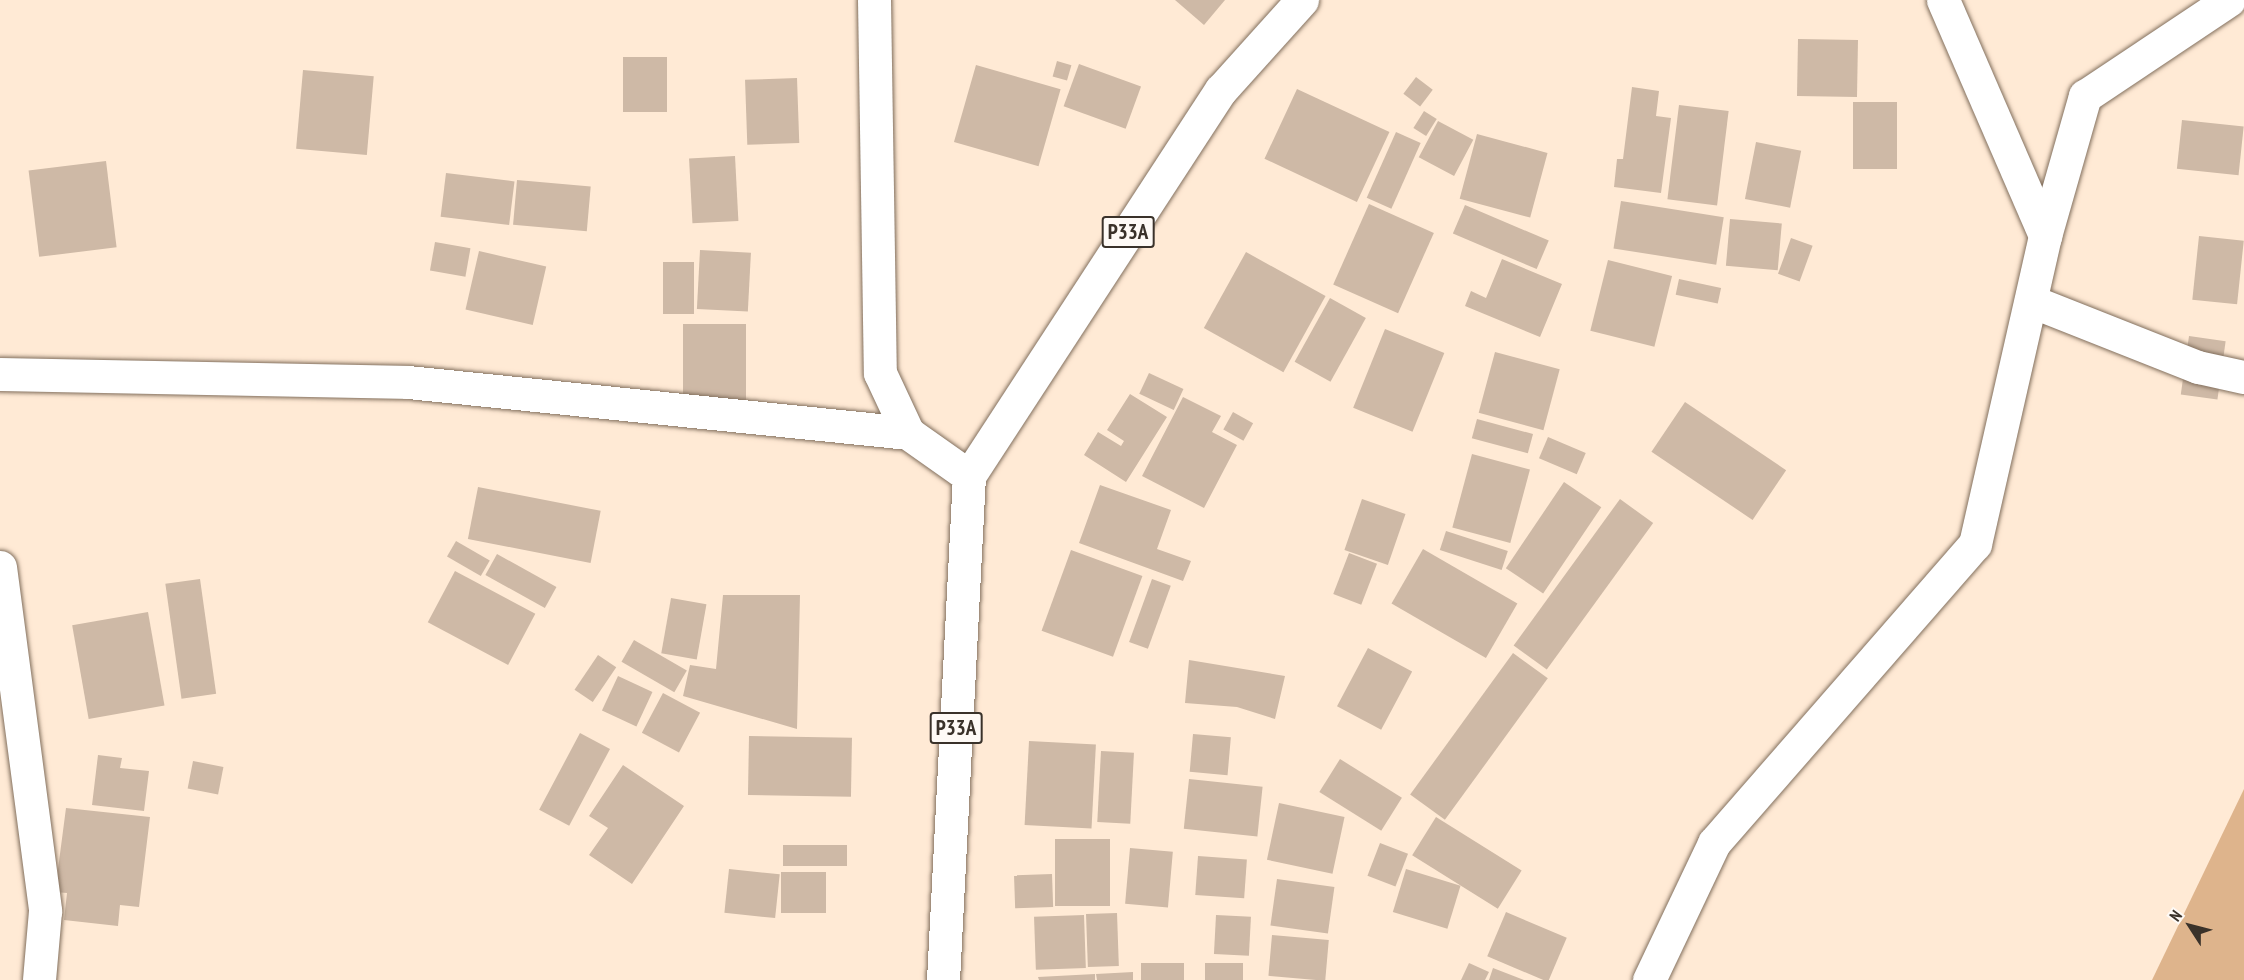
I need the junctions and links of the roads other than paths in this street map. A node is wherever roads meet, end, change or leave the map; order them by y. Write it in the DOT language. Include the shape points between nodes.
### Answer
graph roads {
  1 [pos="874,0"];
  2 [pos="1302,0"];
  3 [pos="1943,0"];
  4 [pos="2229,0"];
  5 [pos="2045,236"];
  6 [pos="2031,301"];
  7 [pos="0,374"];
  8 [pos="2244,377"];
  9 [pos="908,433"];
  10 [pos="969,476"];
  11 [pos="0,567"];
  12 [pos="39,980"];
  13 [pos="943,980"];
  14 [pos="1649,980"];
  1 -- 9 [label="street" via="880,373"];
  2 -- 10 [label="street, P33A" via="1221,90"];
  3 -- 5 [label="street"];
  4 -- 5 [label="street" via="2085,96"];
  5 -- 6 [label="street"];
  6 -- 8 [label="street" via="2198,367"];
  6 -- 14 [label="street" via="1975,544 1714,843"];
  7 -- 9 [label="street" via="408,382"];
  9 -- 10 [label="street"];
  10 -- 13 [label="street, P33A"];
  11 -- 12 [label="street" via="45,910"];
}
